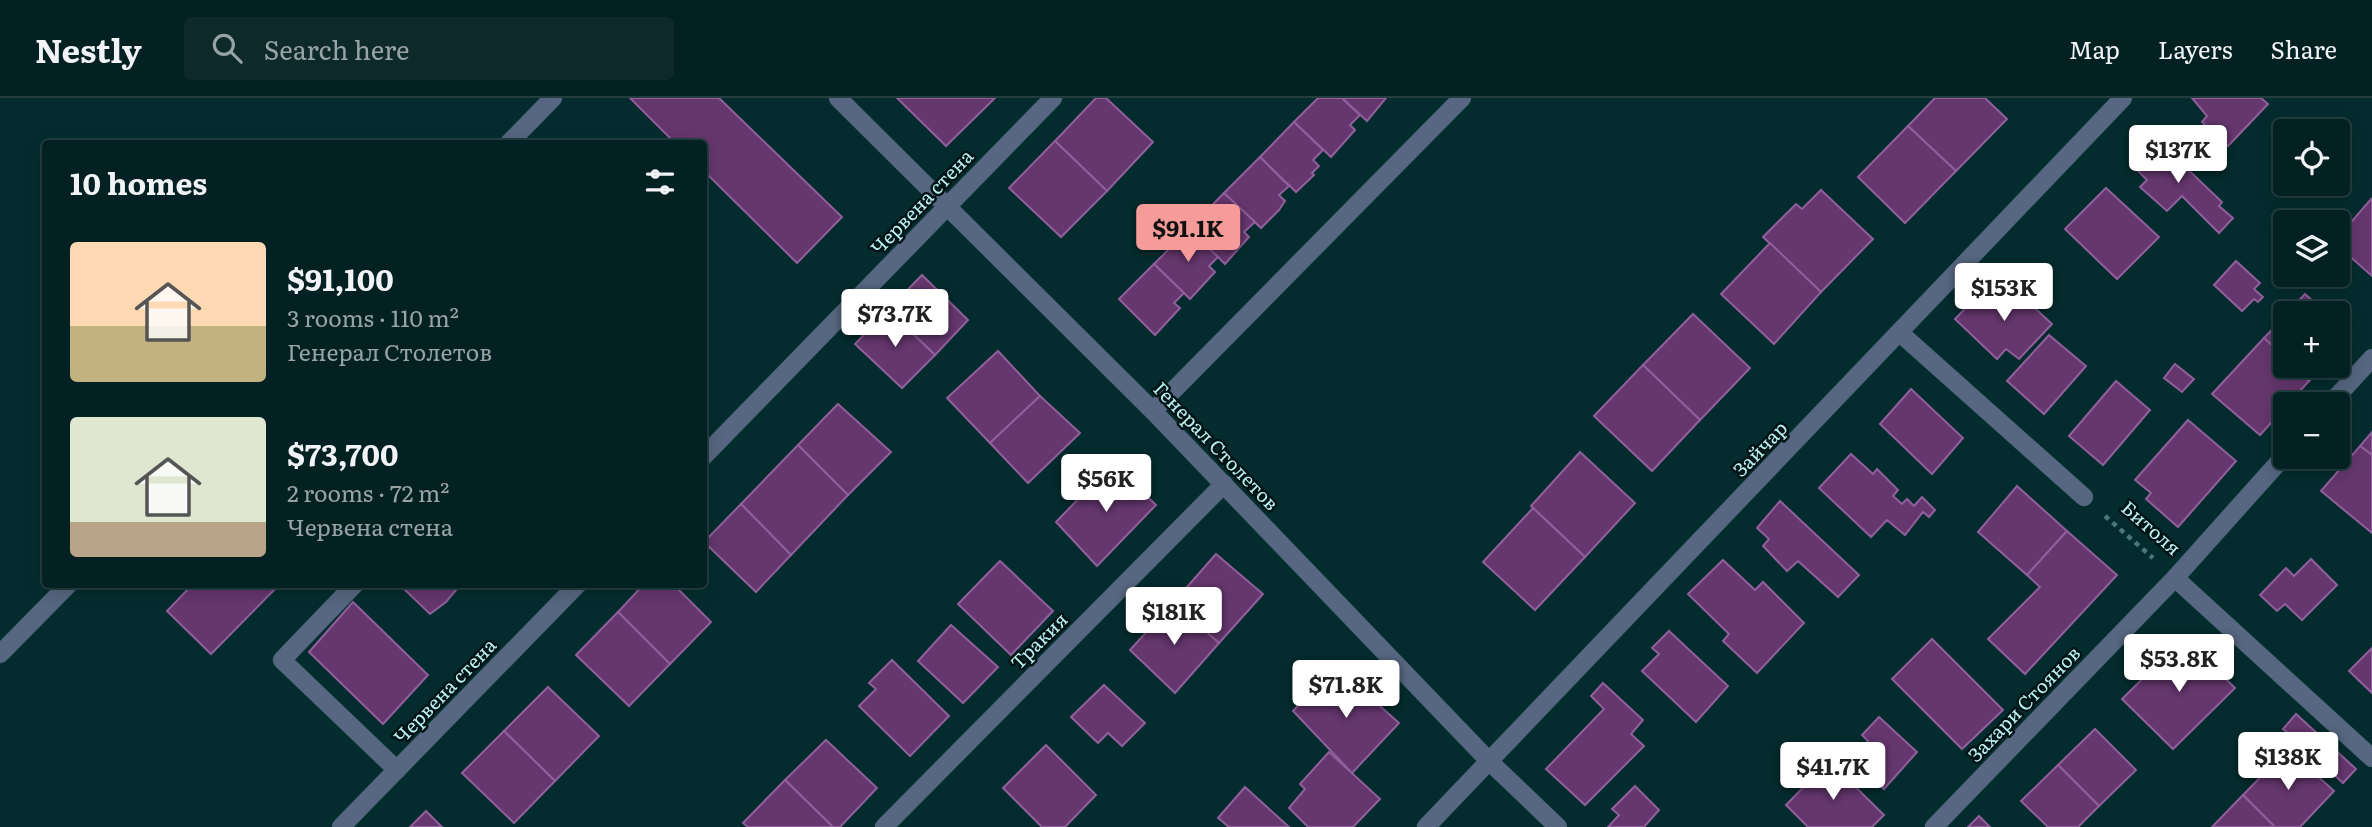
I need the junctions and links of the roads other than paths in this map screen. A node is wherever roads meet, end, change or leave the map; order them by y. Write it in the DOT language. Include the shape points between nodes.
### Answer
graph roads {
  1 [pos="553,98"];
  2 [pos="838,98"];
  3 [pos="1053,98"];
  4 [pos="1462,98"];
  5 [pos="2123,98"];
  6 [pos="512,140"];
  7 [pos="949,205"];
  8 [pos="1900,332"];
  9 [pos="2372,358"];
  10 [pos="2341,392"];
  11 [pos="1153,411"];
  12 [pos="707,453"];
  13 [pos="2273,469"];
  14 [pos="1224,484"];
  15 [pos="2084,497"];
  16 [pos="2175,578"];
  17 [pos="65,588"];
  18 [pos="351,588"];
  19 [pos="574,588"];
  20 [pos="0,654"];
  21 [pos="2372,758"];
  22 [pos="1490,762"];
  23 [pos="397,771"];
  24 [pos="341,827"];
  25 [pos="884,827"];
  26 [pos="1426,827"];
  27 [pos="1559,827"];
  28 [pos="1934,827"];
  1 -- 6 [label="street"];
  2 -- 7 [label="street, Генерал Столетов"];
  3 -- 7 [label="street, Червена стена"];
  4 -- 11 [label="street"];
  5 -- 8 [label="street, Зайчар"];
  7 -- 11 [label="street, Генерал Столетов"];
  7 -- 12 [label="street, Червена стена"];
  8 -- 15 [label="street"];
  8 -- 22 [label="street, Зайчар"];
  9 -- 10 [label="street"];
  11 -- 14 [label="street, Генерал Столетов"];
  13 -- 16 [label="street, Захари Стоянов"];
  14 -- 22 [label="street, Генерал Столетов"];
  14 -- 25 [label="street, Тракия"];
  16 -- 21 [label="street, Битоля"];
  16 -- 28 [label="street, Захари Стоянов"];
  17 -- 20 [label="street"];
  18 -- 23 [label="street" via="282,660"];
  19 -- 23 [label="street, Червена стена"];
  22 -- 26 [label="street, Зайчар"];
  22 -- 27 [label="street, Генерал Столетов"];
  23 -- 24 [label="street, Червена стена"];
}
